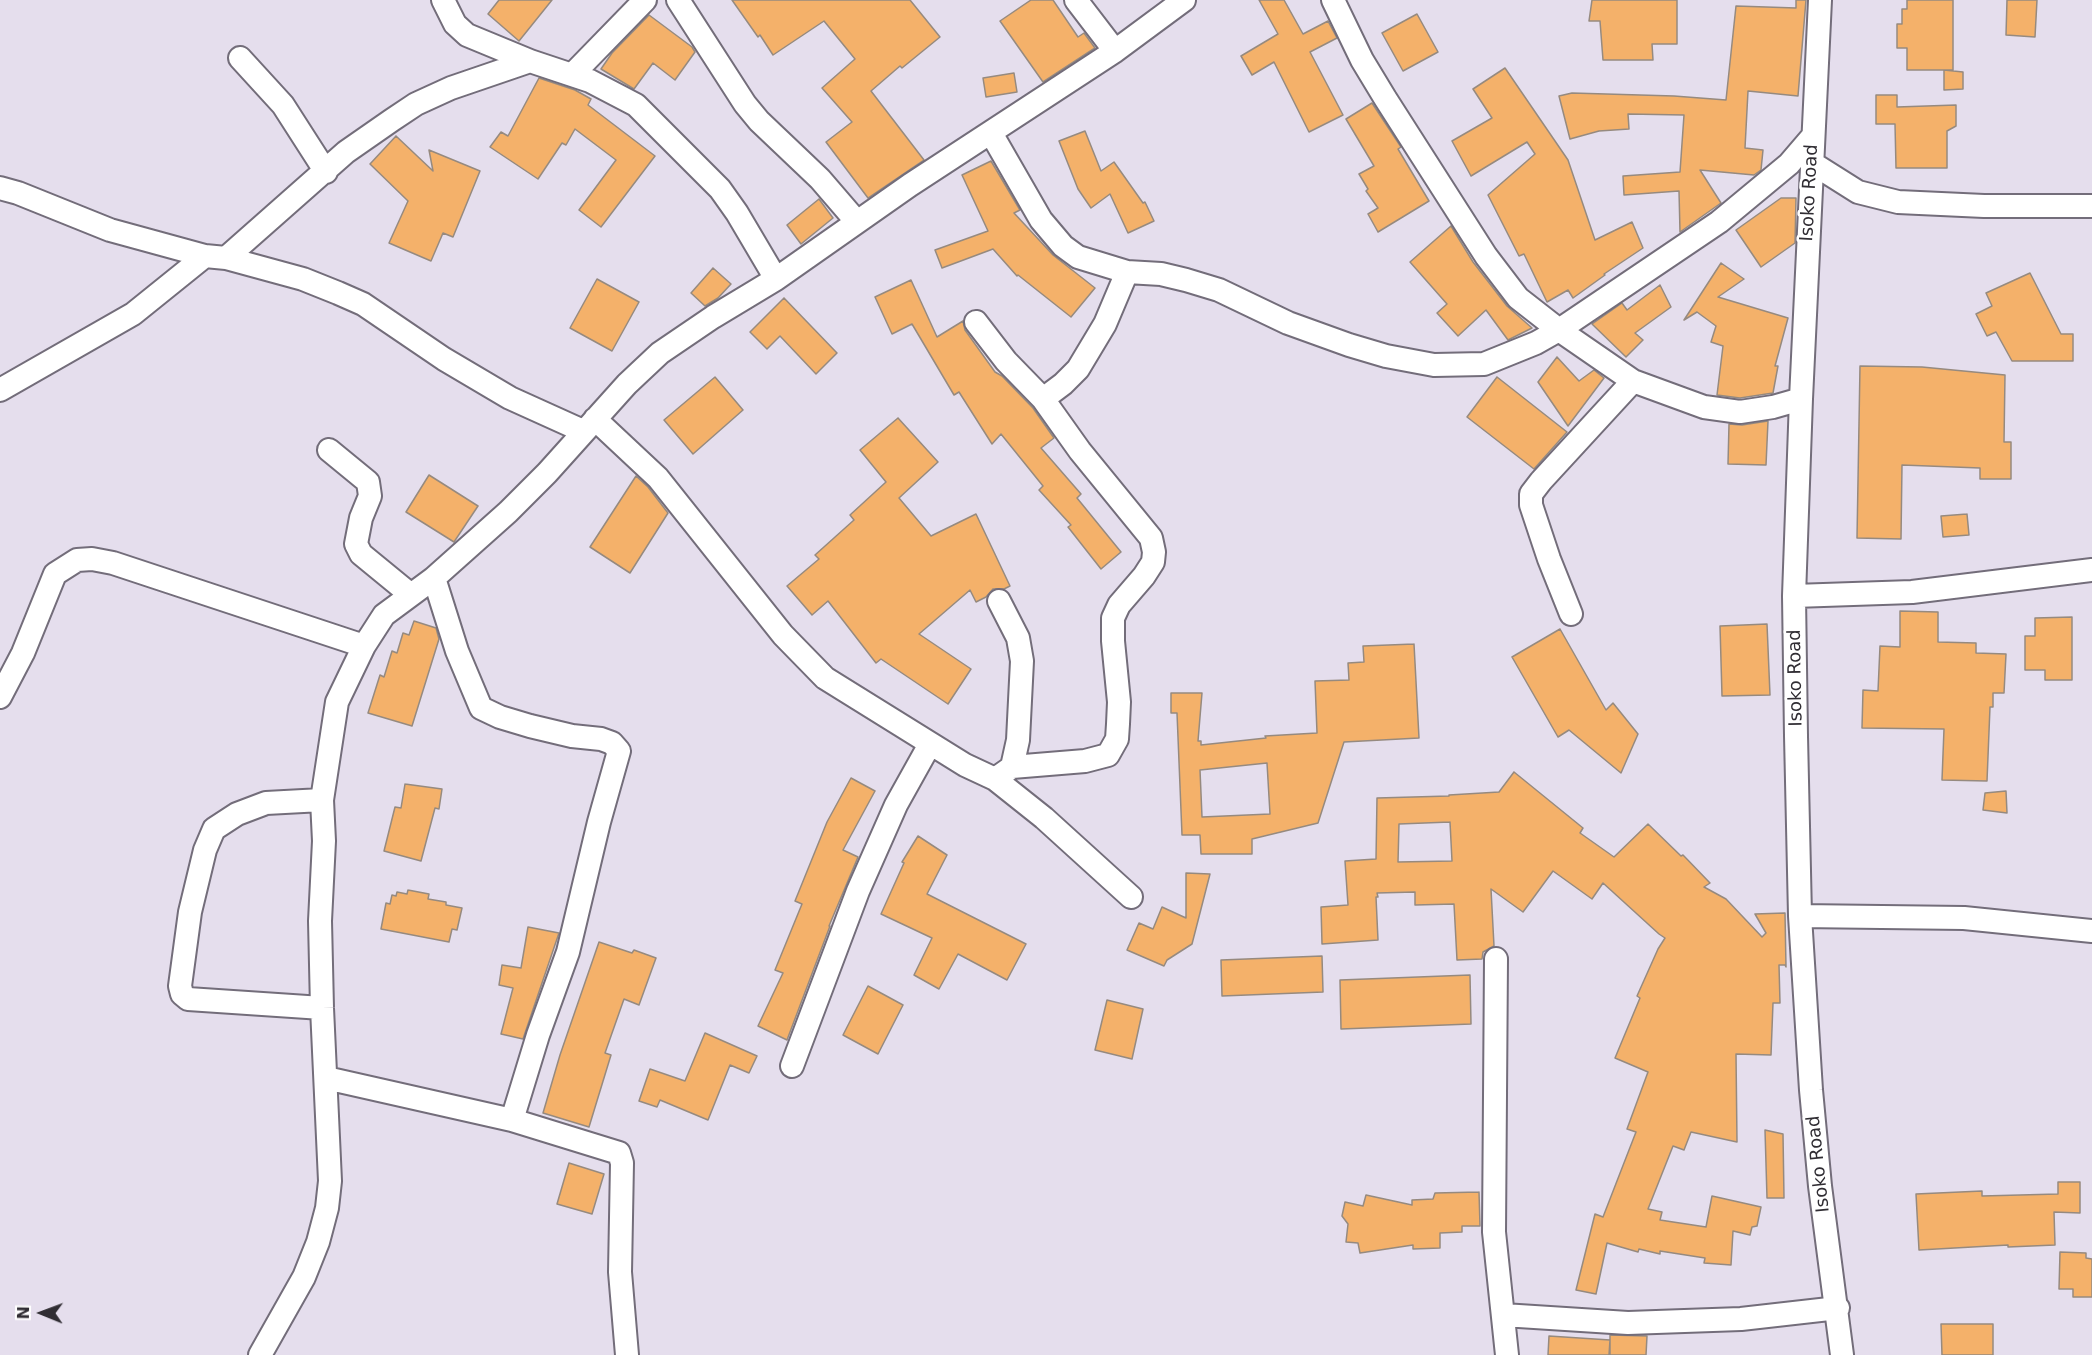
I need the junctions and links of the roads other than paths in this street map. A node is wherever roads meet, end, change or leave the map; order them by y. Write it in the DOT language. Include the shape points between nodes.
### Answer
graph roads {
  1 [pos="443,0"];
  2 [pos="645,0"];
  3 [pos="678,0"];
  4 [pos="1076,0"];
  5 [pos="1184,0"];
  6 [pos="1334,0"];
  7 [pos="1820,0"];
  8 [pos="1115,51"];
  9 [pos="240,58"];
  10 [pos="530,61"];
  11 [pos="572,75"];
  12 [pos="991,133"];
  13 [pos="1813,136"];
  14 [pos="1812,163"];
  15 [pos="326,172"];
  16 [pos="0,188"];
  17 [pos="2092,206"];
  18 [pos="857,222"];
  19 [pos="216,257"];
  20 [pos="1127,272"];
  21 [pos="776,279"];
  22 [pos="976,322"];
  23 [pos="1559,330"];
  24 [pos="1633,381"];
  25 [pos="0,390"];
  26 [pos="1043,399"];
  27 [pos="1801,399"];
  28 [pos="589,425"];
  29 [pos="329,450"];
  30 [pos="2092,570"];
  31 [pos="434,578"];
  32 [pos="411,595"];
  33 [pos="1794,596"];
  34 [pos="999,601"];
  35 [pos="1571,614"];
  36 [pos="364,646"];
  37 [pos="0,697"];
  38 [pos="930,744"];
  39 [pos="1004,773"];
  40 [pos="322,800"];
  41 [pos="1131,897"];
  42 [pos="1800,916"];
  43 [pos="2092,931"];
  44 [pos="1496,959"];
  45 [pos="322,1008"];
  46 [pos="792,1066"];
  47 [pos="326,1078"];
  48 [pos="512,1120"];
  49 [pos="1838,1308"];
  50 [pos="1503,1315"];
  51 [pos="260,1355"];
  52 [pos="627,1355"];
  53 [pos="1507,1355"];
  54 [pos="1842,1355"];
  1 -- 10 [label="street" via="455,24 467,35"];
  2 -- 11 [label="street"];
  3 -- 18 [label="street" via="745,104"];
  4 -- 8 [label="street"];
  5 -- 8 [label="street"];
  6 -- 23 [label="street" via="1362,60 1486,256 1518,298"];
  7 -- 13 [label="street, Isoko Road"];
  8 -- 12 [label="street"];
  9 -- 15 [label="street" via="283,105"];
  10 -- 11 [label="street"];
  10 -- 15 [label="street" via="416,104 368,136"];
  11 -- 21 [label="street" via="636,105 663,131 720,189"];
  12 -- 18 [label="street"];
  12 -- 20 [label="street" via="1041,220 1063,246 1078,256"];
  13 -- 14 [label="street, Isoko Road"];
  13 -- 23 [label="street" via="1789,164 1719,222"];
  14 -- 17 [label="street" via="1858,192 1898,202"];
  14 -- 27 [label="street, Isoko Road"];
  15 -- 19 [label="street"];
  16 -- 19 [label="street" via="110,230"];
  18 -- 21 [label="street"];
  19 -- 25 [label="street" via="133,314"];
  19 -- 28 [label="street" via="303,279 363,304 510,398"];
  20 -- 23 [label="street" via="1186,279 1349,345 1434,365 1484,364"];
  20 -- 26 [label="street" via="1105,324 1084,360 1064,384"];
  21 -- 28 [label="street" via="660,354"];
  22 -- 26 [label="street"];
  23 -- 24 [label="street"];
  24 -- 27 [label="street" via="1704,407 1740,412"];
  24 -- 35 [label="street" via="1531,494 1545,548"];
  26 -- 39 [label="street" via="1152,538 1153,562 1113,618 1119,702 1117,739 1108,755"];
  27 -- 33 [label="street, Isoko Road"];
  28 -- 31 [label="street" via="516,505"];
  28 -- 38 [label="street" via="658,478 783,635 825,678"];
  29 -- 32 [label="street" via="368,482 370,496 356,544 361,554"];
  30 -- 33 [label="street" via="1912,592"];
  31 -- 32 [label="street"];
  31 -- 48 [label="street" via="457,651 482,708 530,726 601,739 619,751 568,952"];
  32 -- 36 [label="street" via="384,615"];
  33 -- 42 [label="street, Isoko Road"];
  34 -- 39 [label="street" via="1018,638 1022,661 1018,740"];
  36 -- 37 [label="street" via="113,563 77,560 55,574 23,653"];
  36 -- 40 [label="street" via="338,702"];
  38 -- 39 [label="street" via="965,765"];
  38 -- 46 [label="street" via="896,805 858,891"];
  39 -- 41 [label="street"];
  40 -- 45 [label="street"];
  40 -- 45 [label="street" via="266,803 237,814 214,829 190,912 180,986 188,999"];
  42 -- 43 [label="street" via="1964,918"];
  42 -- 49 [label="street, Isoko Road" via="1820,1186"];
  44 -- 50 [label="street" via="1494,1232"];
  45 -- 47 [label="street"];
  47 -- 48 [label="street"];
  47 -- 51 [label="street" via="330,1181 327,1208 304,1277"];
  48 -- 52 [label="street" via="621,1157 620,1272"];
  49 -- 50 [label="street" via="1741,1320 1628,1323"];
  49 -- 54 [label="street, Isoko Road"];
  50 -- 53 [label="street"];
}
